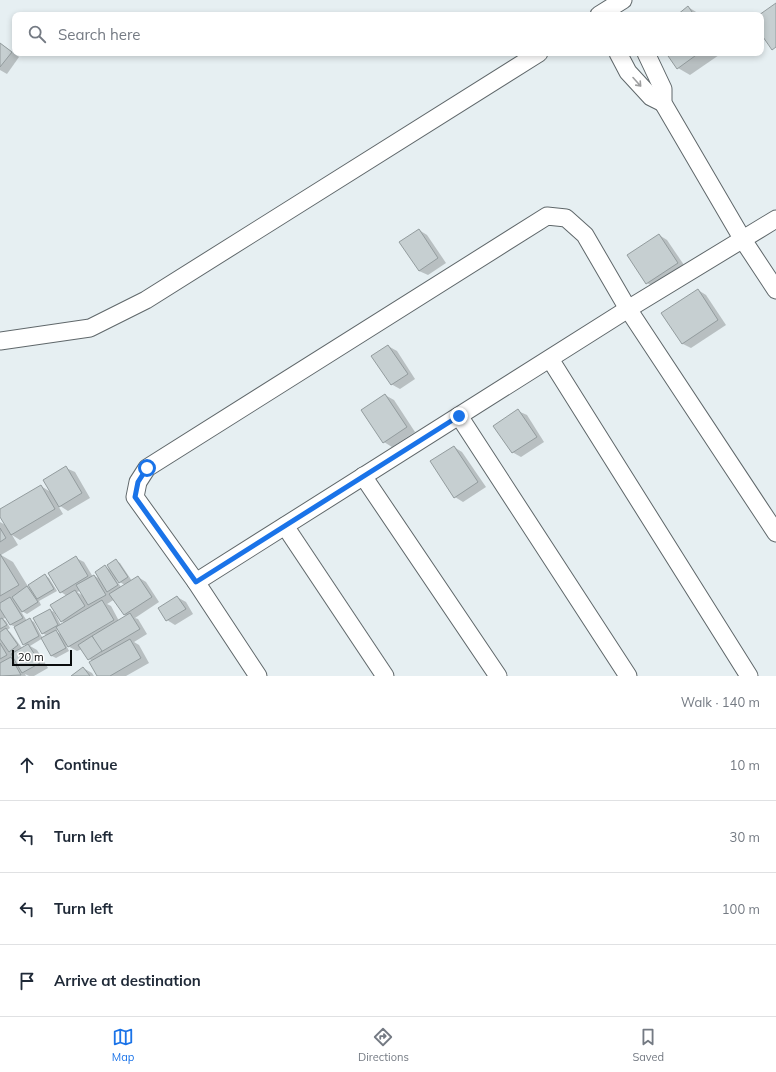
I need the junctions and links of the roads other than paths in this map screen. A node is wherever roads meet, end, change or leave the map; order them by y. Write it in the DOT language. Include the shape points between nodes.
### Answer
graph roads {
  1 [pos="622,6"];
  2 [pos="607,12"];
  3 [pos="534,56"];
  4 [pos="620,56"];
  5 [pos="647,56"];
  6 [pos="663,103"];
  7 [pos="776,219"];
  8 [pos="743,240"];
  9 [pos="776,290"];
  10 [pos="628,309"];
  11 [pos="0,341"];
  12 [pos="550,359"];
  13 [pos="459,416"];
  14 [pos="363,476"];
  15 [pos="285,526"];
  16 [pos="776,532"];
  17 [pos="196,582"];
  18 [pos="258,676"];
  19 [pos="385,676"];
  20 [pos="498,676"];
  21 [pos="628,676"];
  22 [pos="749,676"];
  1 -- 2 [label="street"];
  3 -- 11 [label="street" via="146,300 90,328"];
  4 -- 6 [label="street, one-way" via="628,72 651,98"];
  5 -- 6 [label="street" via="663,88"];
  6 -- 8 [label="street"];
  7 -- 8 [label="street"];
  8 -- 9 [label="street"];
  8 -- 10 [label="street"];
  10 -- 12 [label="street"];
  10 -- 16 [label="street"];
  10 -- 17 [label="street" via="585,235 566,218 547,216 153,464 147,468 138,482 135,497"];
  12 -- 13 [label="street"];
  12 -- 22 [label="street"];
  13 -- 14 [label="street"];
  13 -- 21 [label="street"];
  14 -- 15 [label="street"];
  14 -- 20 [label="street"];
  15 -- 17 [label="street"];
  15 -- 19 [label="street"];
  17 -- 18 [label="street"];
}
